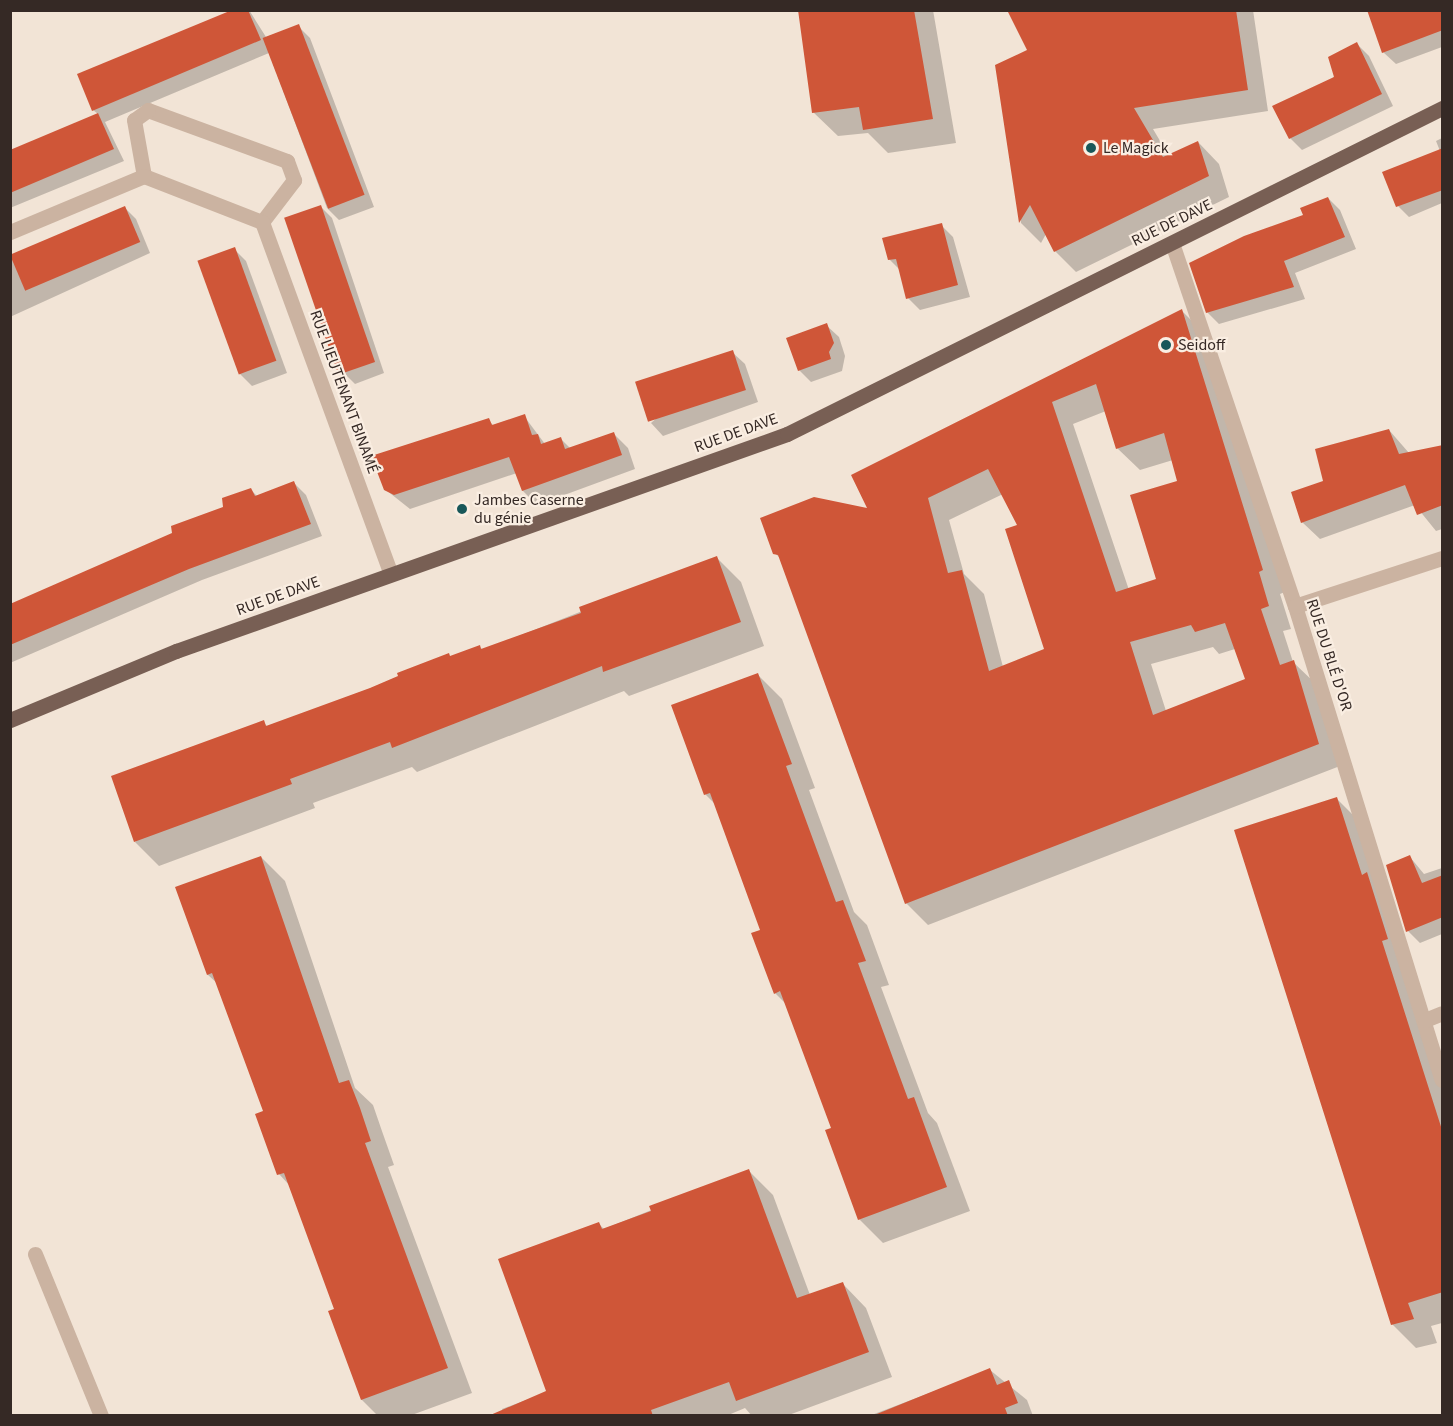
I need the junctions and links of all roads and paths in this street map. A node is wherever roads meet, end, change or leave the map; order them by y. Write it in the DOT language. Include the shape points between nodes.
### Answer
graph roads {
  1 [pos="1443,108"];
  2 [pos="144,176"];
  3 [pos="262,222"];
  4 [pos="10,232"];
  5 [pos="1172,243"];
  6 [pos="1443,558"];
  7 [pos="391,574"];
  8 [pos="1295,606"];
  9 [pos="10,720"];
  10 [pos="1443,1013"];
  11 [pos="1425,1020"];
  12 [pos="1443,1080"];
  13 [pos="35,1254"];
  14 [pos="100,1416"];
  1 -- 5 [label="main road, RUE DE DAVE"];
  2 -- 3 [label="street"];
  2 -- 3 [label="street" via="134,120 148,110 287,161 294,180"];
  2 -- 4 [label="street"];
  3 -- 7 [label="street, RUE LIEUTENANT BINAMÉ"];
  5 -- 7 [label="main road, RUE DE DAVE" via="787,434"];
  5 -- 8 [label="street, RUE DU BLÉ D'OR"];
  6 -- 8 [label="street"];
  7 -- 9 [label="main road, RUE DE DAVE" via="176,651"];
  8 -- 11 [label="street, RUE DU BLÉ D'OR"];
  10 -- 11 [label="street"];
  11 -- 12 [label="street, RUE DU BLÉ D'OR"];
  13 -- 14 [label="street"];
}
